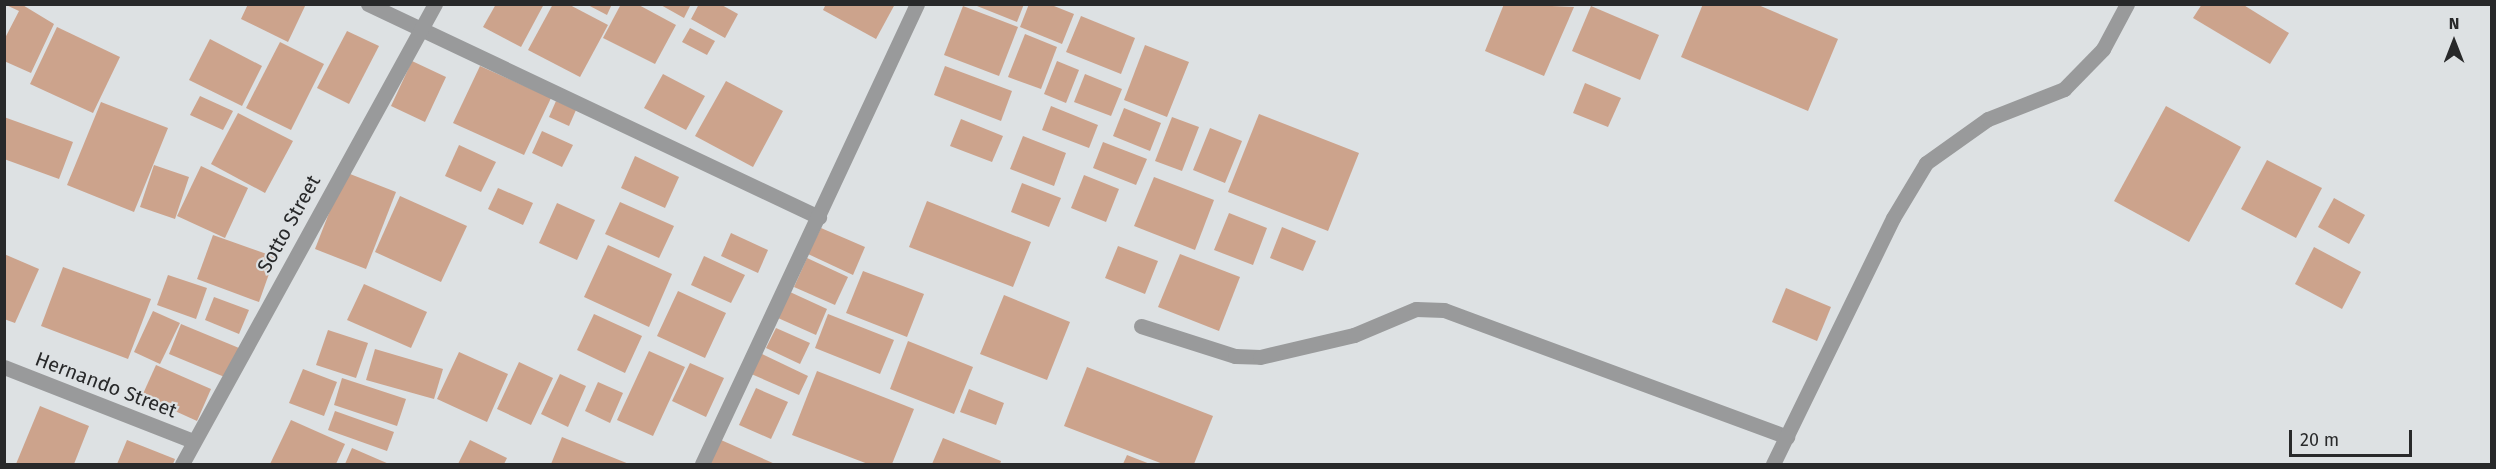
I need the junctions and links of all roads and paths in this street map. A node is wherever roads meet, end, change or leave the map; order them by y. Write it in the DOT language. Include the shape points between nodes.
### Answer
graph roads {
  1 [pos="368,4"];
  2 [pos="435,4"];
  3 [pos="917,4"];
  4 [pos="2127,4"];
  5 [pos="420,32"];
  6 [pos="819,217"];
  7 [pos="1141,326"];
  8 [pos="4,367"];
  9 [pos="1787,437"];
  10 [pos="193,441"];
  11 [pos="182,465"];
  12 [pos="702,465"];
  13 [pos="1773,465"];
  1 -- 5 [label="street"];
  2 -- 5 [label="street, Sotto Street"];
  3 -- 6 [label="street"];
  4 -- 9 [label="street" via="2103,48 2064,89 1988,119 1926,163 1893,218"];
  5 -- 6 [label="street"];
  5 -- 10 [label="street, Sotto Street"];
  6 -- 12 [label="street"];
  7 -- 9 [label="street" via="1235,357 1260,357 1354,335 1416,309 1444,310"];
  8 -- 10 [label="street, Hernando Street"];
  9 -- 13 [label="street"];
  10 -- 11 [label="street, Sotto Street"];
}
